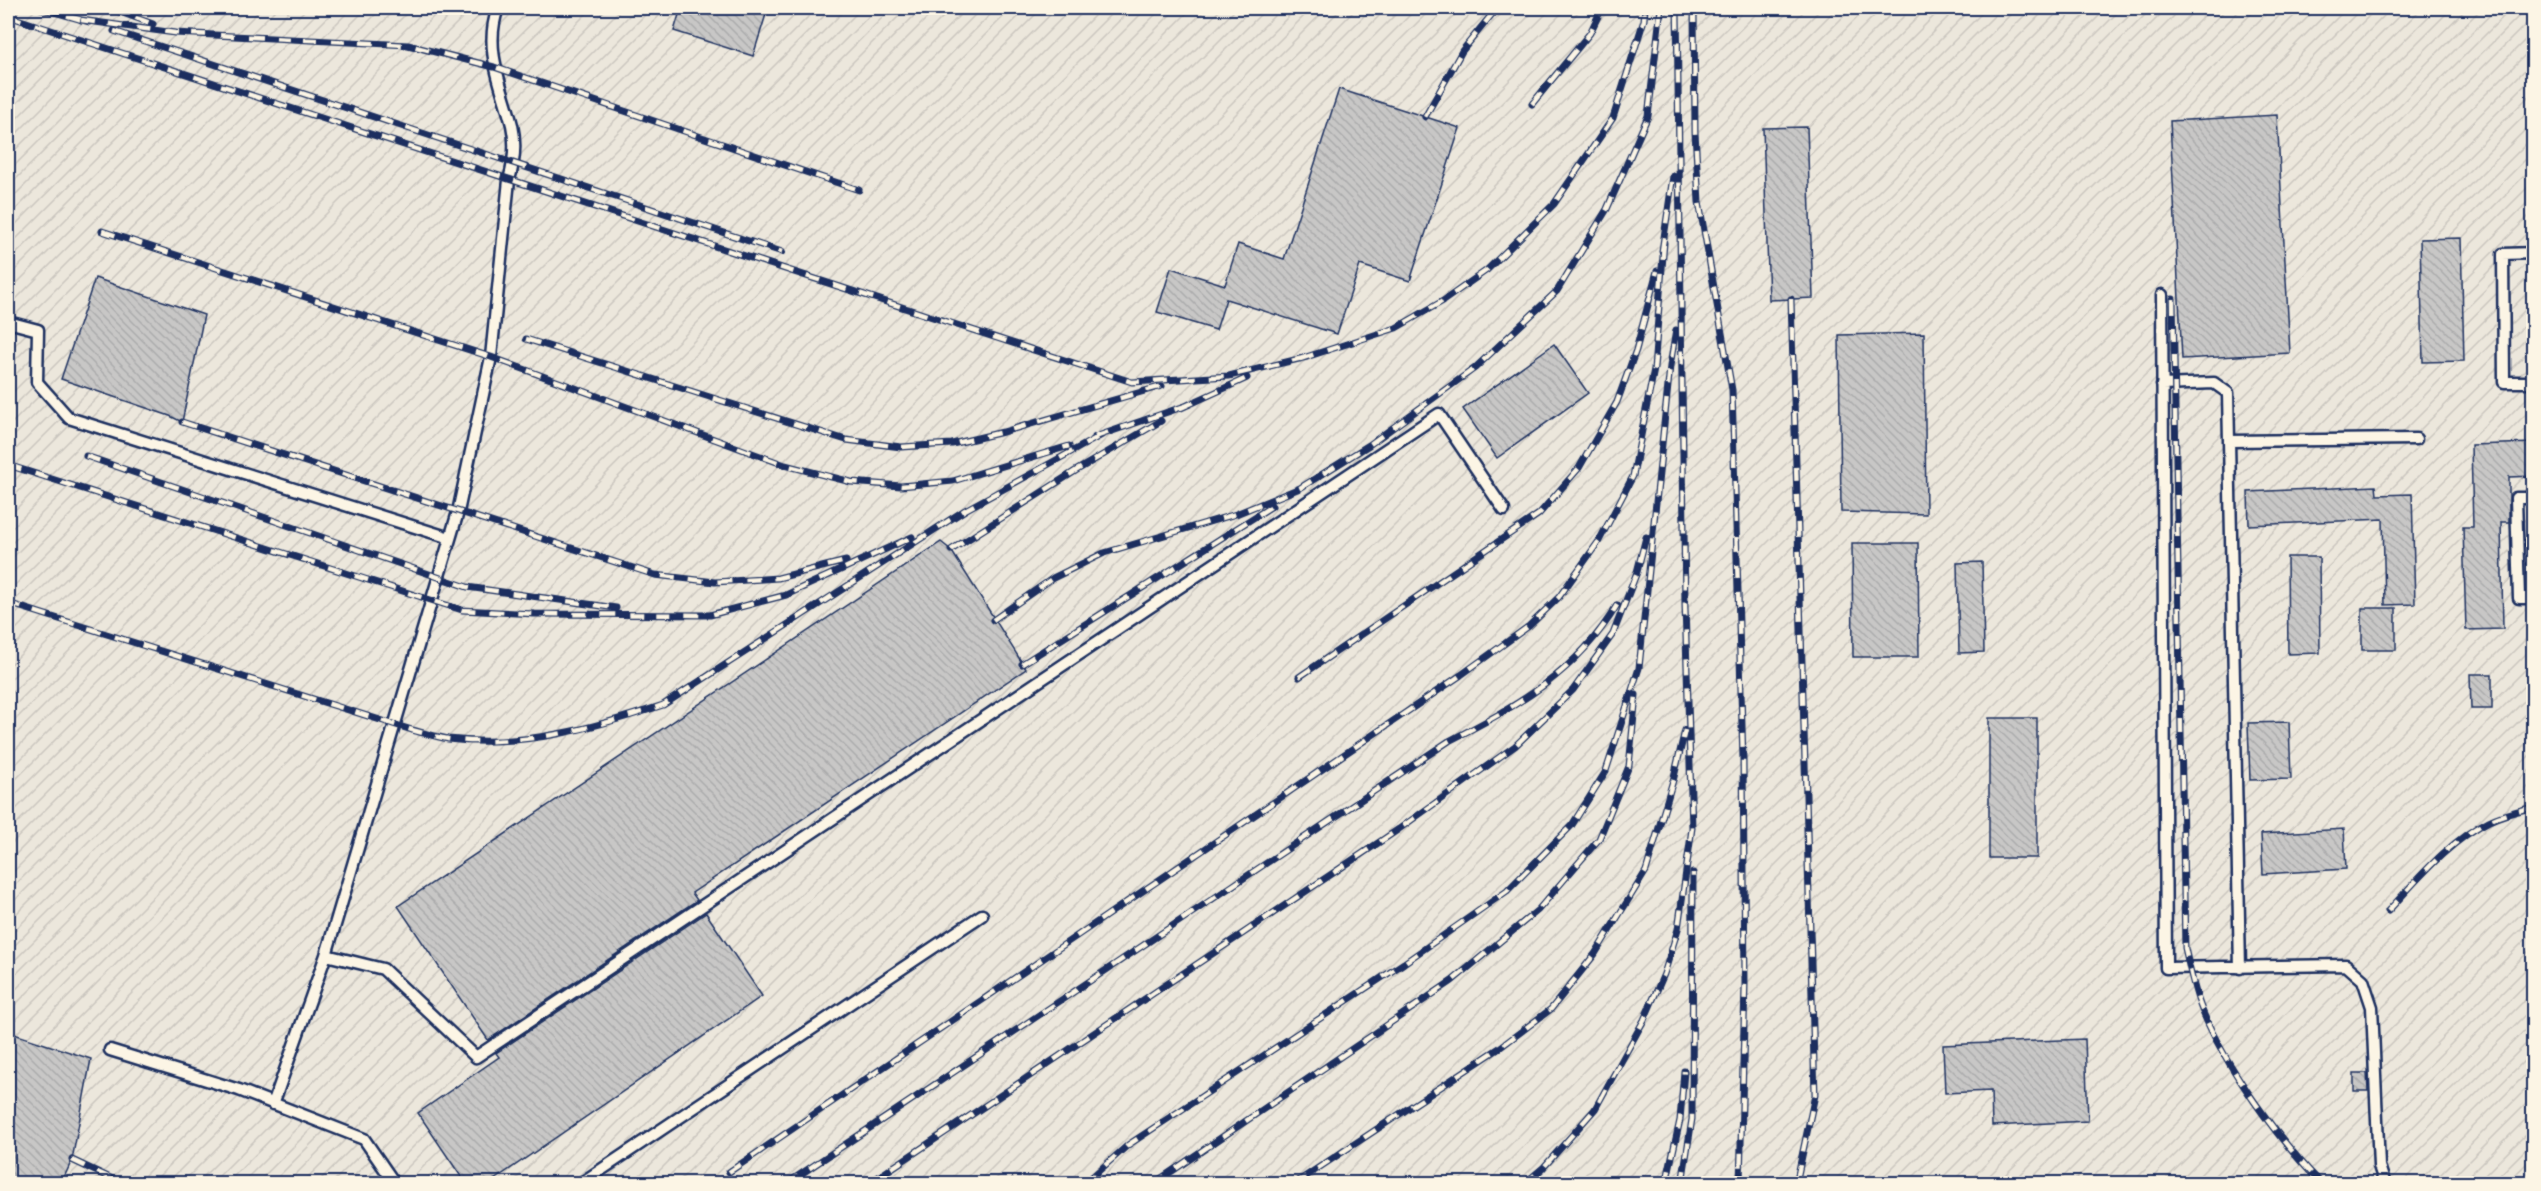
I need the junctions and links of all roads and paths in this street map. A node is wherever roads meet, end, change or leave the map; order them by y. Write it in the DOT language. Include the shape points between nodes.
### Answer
graph roads {
  1 [pos="498,8"];
  2 [pos="2534,254"];
  3 [pos="2162,295"];
  4 [pos="8,322"];
  5 [pos="2534,382"];
  6 [pos="2162,385"];
  7 [pos="2416,439"];
  8 [pos="2229,441"];
  9 [pos="2534,498"];
  10 [pos="1504,510"];
  11 [pos="450,538"];
  12 [pos="2534,598"];
  13 [pos="982,915"];
  14 [pos="326,955"];
  15 [pos="2240,968"];
  16 [pos="110,1050"];
  17 [pos="273,1104"];
  18 [pos="395,1184"];
  19 [pos="580,1184"];
  20 [pos="2385,1184"];
  1 -- 11 [label="lane" via="491,39 494,67 513,127 514,163 491,357"];
  2 -- 5 [label="lane" via="2503,254 2504,382"];
  3 -- 6 [label="lane"];
  4 -- 11 [label="lane" via="38,330 38,382 69,418"];
  6 -- 8 [label="lane" via="2214,383 2228,393"];
  6 -- 15 [label="lane" via="2166,968"];
  7 -- 8 [label="lane"];
  8 -- 15 [label="lane"];
  9 -- 12 [label="lane" via="2516,498 2520,598"];
  10 -- 14 [label="lane" via="1439,414 476,1057 383,969"];
  11 -- 14 [label="lane"];
  13 -- 19 [label="lane"];
  14 -- 17 [label="lane"];
  15 -- 20 [label="lane" via="2346,965 2363,980 2372,1007 2379,1166"];
  16 -- 17 [label="lane"];
  17 -- 18 [label="lane" via="364,1139"];
}
